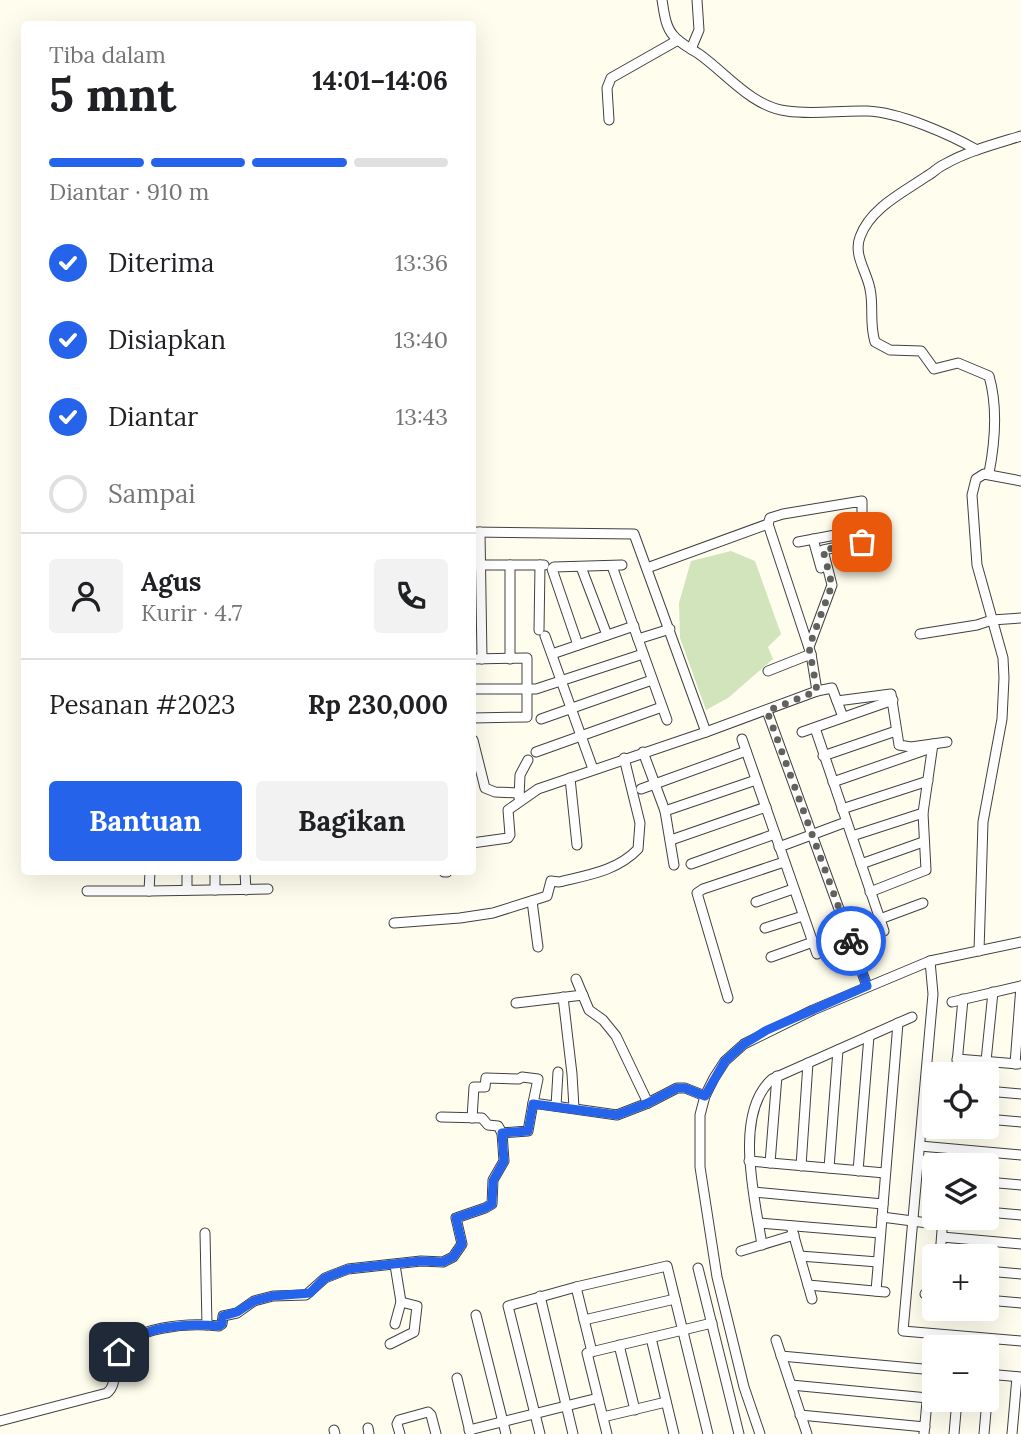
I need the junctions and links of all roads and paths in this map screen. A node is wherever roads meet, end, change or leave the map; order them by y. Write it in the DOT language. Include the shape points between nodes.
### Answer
graph roads {
  1 [pos="662,0"];
  2 [pos="697,0"];
  3 [pos="678,40"];
  4 [pos="691,49"];
  5 [pos="609,120"];
  6 [pos="1021,136"];
  7 [pos="977,150"];
  8 [pos="989,473"];
  9 [pos="1021,481"];
  10 [pos="768,524"];
  11 [pos="862,530"];
  12 [pos="476,532"];
  13 [pos="813,539"];
  14 [pos="798,542"];
  15 [pos="477,565"];
  16 [pos="510,565"];
  17 [pos="581,567"];
  18 [pos="647,568"];
  19 [pos="829,593"];
  20 [pos="1021,618"];
  21 [pos="992,620"];
  22 [pos="634,626"];
  23 [pos="670,629"];
  24 [pos="920,634"];
  25 [pos="607,635"];
  26 [pos="638,639"];
  27 [pos="578,645"];
  28 [pos="810,650"];
  29 [pos="643,653"];
  30 [pos="552,654"];
  31 [pos="477,659"];
  32 [pos="510,659"];
  33 [pos="768,671"];
  34 [pos="652,680"];
  35 [pos="562,681"];
  36 [pos="527,688"];
  37 [pos="476,689"];
  38 [pos="817,691"];
  39 [pos="893,700"];
  40 [pos="837,701"];
  41 [pos="662,707"];
  42 [pos="571,708"];
  43 [pos="767,711"];
  44 [pos="843,717"];
  45 [pos="476,718"];
  46 [pos="541,719"];
  47 [pos="667,720"];
  48 [pos="815,728"];
  49 [pos="896,731"];
  50 [pos="706,732"];
  51 [pos="802,732"];
  52 [pos="581,736"];
  53 [pos="742,739"];
  54 [pos="947,742"];
  55 [pos="933,746"];
  56 [pos="746,751"];
  57 [pos="476,752"];
  58 [pos="536,752"];
  59 [pos="643,752"];
  60 [pos="823,756"];
  61 [pos="624,758"];
  62 [pos="528,760"];
  63 [pos="593,769"];
  64 [pos="570,778"];
  65 [pos="756,780"];
  66 [pos="928,780"];
  67 [pos="833,782"];
  68 [pos="655,784"];
  69 [pos="641,789"];
  70 [pos="519,797"];
  71 [pos="766,807"];
  72 [pos="842,809"];
  73 [pos="665,811"];
  74 [pos="923,813"];
  75 [pos="846,822"];
  76 [pos="775,834"];
  77 [pos="812,835"];
  78 [pos="852,836"];
  79 [pos="671,840"];
  80 [pos="476,842"];
  81 [pos="923,842"];
  82 [pos="578,845"];
  83 [pos="779,847"];
  84 [pos="784,862"];
  85 [pos="691,864"];
  86 [pos="861,864"];
  87 [pos="674,865"];
  88 [pos="150,875"];
  89 [pos="187,875"];
  90 [pos="215,875"];
  91 [pos="246,875"];
  92 [pos="793,888"];
  93 [pos="268,889"];
  94 [pos="187,890"];
  95 [pos="215,890"];
  96 [pos="246,890"];
  97 [pos="87,891"];
  98 [pos="149,891"];
  99 [pos="870,892"];
  100 [pos="532,901"];
  101 [pos="756,902"];
  102 [pos="923,903"];
  103 [pos="803,916"];
  104 [pos="880,919"];
  105 [pos="394,923"];
  106 [pos="765,928"];
  107 [pos="884,931"];
  108 [pos="1021,942"];
  109 [pos="813,943"];
  110 [pos="538,947"];
  111 [pos="979,951"];
  112 [pos="817,954"];
  113 [pos="771,957"];
  114 [pos="931,965"];
  115 [pos="576,979"];
  116 [pos="867,986"];
  117 [pos="1021,986"];
  118 [pos="993,992"];
  119 [pos="583,995"];
  120 [pos="563,997"];
  121 [pos="729,998"];
  122 [pos="963,999"];
  123 [pos="952,1002"];
  124 [pos="516,1003"];
  125 [pos="912,1017"];
  126 [pos="898,1023"];
  127 [pos="869,1036"];
  128 [pos="838,1050"];
  129 [pos="957,1059"];
  130 [pos="930,1062"];
  131 [pos="957,1062"];
  132 [pos="986,1062"];
  133 [pos="808,1063"];
  134 [pos="999,1063"];
  135 [pos="1018,1064"];
  136 [pos="558,1072"];
  137 [pos="777,1076"];
  138 [pos="999,1092"];
  139 [pos="1021,1094"];
  140 [pos="705,1096"];
  141 [pos="533,1103"];
  142 [pos="648,1103"];
  143 [pos="556,1106"];
  144 [pos="574,1108"];
  145 [pos="441,1117"];
  146 [pos="472,1118"];
  147 [pos="999,1120"];
  148 [pos="1021,1122"];
  149 [pos="922,1132"];
  150 [pos="502,1133"];
  151 [pos="920,1146"];
  152 [pos="1021,1155"];
  153 [pos="749,1161"];
  154 [pos="770,1163"];
  155 [pos="801,1166"];
  156 [pos="829,1168"];
  157 [pos="858,1171"];
  158 [pos="886,1173"];
  159 [pos="999,1183"];
  160 [pos="1021,1185"];
  161 [pos="754,1192"];
  162 [pos="883,1204"];
  163 [pos="999,1213"];
  164 [pos="1021,1215"];
  165 [pos="882,1217"];
  166 [pos="913,1220"];
  167 [pos="922,1221"];
  168 [pos="759,1223"];
  169 [pos="942,1230"];
  170 [pos="792,1231"];
  171 [pos="205,1233"];
  172 [pos="880,1233"];
  173 [pos="942,1237"];
  174 [pos="941,1244"];
  175 [pos="1021,1244"];
  176 [pos="762,1245"];
  177 [pos="741,1251"];
  178 [pos="800,1256"];
  179 [pos="878,1262"];
  180 [pos="395,1265"];
  181 [pos="698,1268"];
  182 [pos="999,1272"];
  183 [pos="1021,1274"];
  184 [pos="808,1285"];
  185 [pos="576,1287"];
  186 [pos="540,1296"];
  187 [pos="675,1299"];
  188 [pos="812,1299"];
  189 [pos="999,1301"];
  190 [pos="401,1302"];
  191 [pos="1021,1303"];
  192 [pos="476,1315"];
  193 [pos="584,1320"];
  194 [pos="712,1323"];
  195 [pos="395,1324"];
  196 [pos="207,1325"];
  197 [pos="683,1330"];
  198 [pos="947,1335"];
  199 [pos="651,1338"];
  200 [pos="999,1339"];
  201 [pos="776,1340"];
  202 [pos="1021,1341"];
  203 [pos="390,1345"];
  204 [pos="619,1345"];
  205 [pos="592,1352"];
  206 [pos="781,1356"];
  207 [pos="922,1368"];
  208 [pos="999,1376"];
  209 [pos="1019,1377"];
  210 [pos="457,1378"];
  211 [pos="790,1385"];
  212 [pos="922,1397"];
  213 [pos="598,1398"];
  214 [pos="666,1402"];
  215 [pos="566,1406"];
  216 [pos="635,1410"];
  217 [pos="927,1412"];
  218 [pos="956,1412"];
  219 [pos="986,1412"];
  220 [pos="534,1414"];
  221 [pos="800,1415"];
  222 [pos="603,1417"];
  223 [pos="0,1422"];
  224 [pos="502,1422"];
  225 [pos="925,1430"];
  226 [pos="470,1432"];
  227 [pos="400,1434"];
  228 [pos="436,1434"];
  229 [pos="506,1434"];
  230 [pos="540,1434"];
  231 [pos="573,1434"];
  232 [pos="607,1434"];
  233 [pos="674,1434"];
  234 [pos="708,1434"];
  235 [pos="738,1434"];
  236 [pos="760,1434"];
  237 [pos="807,1434"];
  238 [pos="954,1434"];
  239 [pos="984,1434"];
  240 [pos="1012,1434"];
  1 -- 3 [label="street" via="667,25"];
  2 -- 4 [label="street" via="699,30"];
  3 -- 4 [label="street"];
  3 -- 5 [label="street" via="611,78 607,88"];
  4 -- 7 [label="street" via="772,107 887,114 933,128"];
  6 -- 7 [label="street"];
  7 -- 8 [label="street" via="943,164 888,202 865,226 858,239 858,253 869,285 875,342 890,350 921,351 934,369 958,363 989,376 995,429"];
  8 -- 9 [label="street"];
  8 -- 21 [label="street" via="976,479 972,495 976,565"];
  10 -- 11 [label="street" via="770,518 783,514 860,500"];
  10 -- 18 [label="street"];
  10 -- 28 [label="street"];
  11 -- 13 [label="street"];
  11 -- 19 [label="street" via="859,544 824,549 832,585"];
  12 -- 15 [label="street"];
  12 -- 18 [label="street" via="633,533"];
  13 -- 14 [label="street"];
  13 -- 19 [label="street"];
  15 -- 16 [label="street"];
  15 -- 31 [label="street"];
  16 -- 30 [label="street" via="542,565 542,633"];
  16 -- 32 [label="street"];
  17 -- 22 [label="street" via="617,566"];
  17 -- 25 [label="street"];
  17 -- 27 [label="street" via="552,569"];
  18 -- 23 [label="street"];
  19 -- 28 [label="street"];
  20 -- 21 [label="street"];
  21 -- 24 [label="street"];
  21 -- 111 [label="street" via="1003,658 1003,699 983,822"];
  22 -- 25 [label="street"];
  22 -- 26 [label="street"];
  23 -- 26 [label="street"];
  23 -- 50 [label="street"];
  25 -- 27 [label="street"];
  26 -- 29 [label="street"];
  27 -- 30 [label="street"];
  28 -- 33 [label="street"];
  28 -- 38 [label="street"];
  29 -- 34 [label="street"];
  29 -- 35 [label="street"];
  30 -- 35 [label="street"];
  31 -- 32 [label="street"];
  32 -- 36 [label="street" via="527,659"];
  34 -- 41 [label="street"];
  34 -- 42 [label="street"];
  35 -- 36 [label="street"];
  35 -- 42 [label="street"];
  36 -- 37 [label="street"];
  36 -- 45 [label="street" via="527,717"];
  38 -- 40 [label="street" via="831,688"];
  38 -- 43 [label="street"];
  39 -- 40 [label="street" via="891,694"];
  39 -- 44 [label="street"];
  39 -- 49 [label="street"];
  40 -- 44 [label="street"];
  41 -- 47 [label="street"];
  41 -- 52 [label="street"];
  42 -- 46 [label="street"];
  42 -- 52 [label="street"];
  43 -- 50 [label="street"];
  43 -- 77 [label="street"];
  44 -- 48 [label="street"];
  48 -- 51 [label="street"];
  48 -- 60 [label="street"];
  49 -- 55 [label="street" via="901,746"];
  49 -- 60 [label="street"];
  50 -- 59 [label="street"];
  52 -- 58 [label="street"];
  52 -- 63 [label="street"];
  53 -- 56 [label="street"];
  54 -- 55 [label="street"];
  55 -- 66 [label="street"];
  55 -- 67 [label="street"];
  56 -- 65 [label="street"];
  56 -- 68 [label="street"];
  57 -- 70 [label="street" via="485,788"];
  59 -- 61 [label="street"];
  59 -- 68 [label="street"];
  60 -- 67 [label="street"];
  61 -- 63 [label="street"];
  61 -- 100 [label="street" via="640,823 638,849 615,867 551,881 549,895"];
  62 -- 70 [label="street" via="520,775"];
  63 -- 64 [label="street"];
  64 -- 70 [label="street"];
  64 -- 82 [label="street"];
  65 -- 71 [label="street"];
  65 -- 73 [label="street"];
  66 -- 72 [label="street"];
  66 -- 74 [label="street"];
  67 -- 72 [label="street"];
  68 -- 69 [label="street"];
  68 -- 73 [label="street"];
  70 -- 80 [label="street" via="508,810 508,838"];
  71 -- 76 [label="street"];
  71 -- 79 [label="street"];
  72 -- 75 [label="street"];
  73 -- 79 [label="street"];
  74 -- 78 [label="street"];
  74 -- 81 [label="street"];
  75 -- 77 [label="street"];
  75 -- 78 [label="street"];
  76 -- 83 [label="street"];
  76 -- 85 [label="street"];
  77 -- 83 [label="street"];
  77 -- 116 [label="street"];
  78 -- 86 [label="street"];
  79 -- 87 [label="street"];
  81 -- 86 [label="street"];
  81 -- 99 [label="street" via="925,871"];
  83 -- 84 [label="street"];
  84 -- 92 [label="street"];
  84 -- 121 [label="street" via="698,893"];
  86 -- 99 [label="street"];
  88 -- 98 [label="street"];
  89 -- 94 [label="street"];
  90 -- 95 [label="street"];
  91 -- 96 [label="street"];
  92 -- 101 [label="street"];
  92 -- 103 [label="street"];
  93 -- 96 [label="street"];
  94 -- 95 [label="street"];
  94 -- 98 [label="street"];
  95 -- 96 [label="street"];
  97 -- 98 [label="street"];
  99 -- 104 [label="street"];
  100 -- 105 [label="street" via="494,913"];
  100 -- 110 [label="street"];
  102 -- 104 [label="street"];
  103 -- 106 [label="street"];
  103 -- 109 [label="street"];
  104 -- 107 [label="street"];
  108 -- 111 [label="street"];
  109 -- 112 [label="street"];
  109 -- 113 [label="street"];
  111 -- 114 [label="street"];
  114 -- 116 [label="street"];
  114 -- 130 [label="street"];
  115 -- 119 [label="street"];
  116 -- 140 [label="street" via="744,1044 725,1061"];
  117 -- 118 [label="street"];
  117 -- 135 [label="street"];
  118 -- 122 [label="street"];
  118 -- 132 [label="street"];
  119 -- 120 [label="street"];
  119 -- 142 [label="street" via="592,1014 604,1020 616,1036"];
  120 -- 124 [label="street"];
  120 -- 144 [label="street"];
  122 -- 123 [label="street"];
  122 -- 129 [label="street"];
  125 -- 126 [label="street"];
  126 -- 127 [label="street"];
  126 -- 158 [label="street"];
  127 -- 128 [label="street"];
  127 -- 157 [label="street"];
  128 -- 133 [label="street"];
  128 -- 156 [label="street"];
  129 -- 131 [label="street"];
  129 -- 132 [label="street"];
  133 -- 137 [label="street"];
  133 -- 155 [label="street"];
  134 -- 135 [label="street"];
  136 -- 143 [label="street"];
  137 -- 153 [label="street" via="755,1103"];
  137 -- 154 [label="street"];
  138 -- 139 [label="street"];
  140 -- 142 [label="street" via="677,1088"];
  140 -- 236 [label="street" via="699,1115 700,1167 717,1277"];
  141 -- 143 [label="street"];
  141 -- 146 [label="street" via="538,1079 486,1077 485,1087 474,1087"];
  141 -- 150 [label="street" via="528,1131"];
  142 -- 144 [label="street" via="617,1115"];
  143 -- 144 [label="street"];
  145 -- 146 [label="street"];
  146 -- 150 [label="street" via="497,1125"];
  147 -- 148 [label="street"];
  149 -- 151 [label="street"];
  150 -- 180 [label="street" via="504,1161 493,1181 492,1204 456,1218 462,1244 458,1250 443,1262"];
  151 -- 152 [label="street"];
  151 -- 166 [label="street"];
  153 -- 154 [label="street"];
  153 -- 161 [label="street"];
  154 -- 155 [label="street"];
  155 -- 156 [label="street"];
  156 -- 157 [label="street"];
  157 -- 158 [label="street"];
  158 -- 162 [label="street"];
  159 -- 160 [label="street"];
  161 -- 162 [label="street"];
  161 -- 168 [label="street"];
  162 -- 165 [label="street"];
  163 -- 164 [label="street"];
  165 -- 166 [label="street"];
  165 -- 172 [label="street"];
  166 -- 167 [label="street"];
  166 -- 198 [label="street" via="903,1331"];
  168 -- 170 [label="street"];
  168 -- 176 [label="street"];
  169 -- 173 [label="street"];
  170 -- 172 [label="street"];
  170 -- 176 [label="street"];
  170 -- 178 [label="street"];
  171 -- 196 [label="street"];
  172 -- 179 [label="street"];
  173 -- 174 [label="street"];
  173 -- 175 [label="street"];
  176 -- 177 [label="street"];
  178 -- 179 [label="street"];
  178 -- 184 [label="street"];
  179 -- 184 [label="street" via="880,1291"];
  180 -- 190 [label="street"];
  180 -- 196 [label="street" via="348,1269 325,1278 310,1293 254,1301 223,1316 219,1326"];
  181 -- 194 [label="street"];
  182 -- 183 [label="street"];
  184 -- 188 [label="street"];
  185 -- 186 [label="street"];
  185 -- 187 [label="street" via="667,1266"];
  185 -- 193 [label="street"];
  186 -- 215 [label="street"];
  186 -- 220 [label="street" via="508,1306"];
  187 -- 193 [label="street"];
  187 -- 197 [label="street"];
  189 -- 191 [label="street"];
  190 -- 195 [label="street"];
  190 -- 203 [label="street" via="417,1306 414,1332"];
  192 -- 224 [label="street"];
  193 -- 205 [label="street"];
  194 -- 197 [label="street"];
  194 -- 235 [label="street"];
  196 -- 223 [label="street" via="164,1327 123,1346 107,1393"];
  197 -- 199 [label="street"];
  197 -- 234 [label="street"];
  199 -- 204 [label="street"];
  199 -- 214 [label="street"];
  200 -- 202 [label="street"];
  201 -- 206 [label="street"];
  204 -- 205 [label="street"];
  204 -- 216 [label="street"];
  205 -- 213 [label="street" via="587,1357"];
  206 -- 207 [label="street"];
  206 -- 211 [label="street"];
  208 -- 209 [label="street"];
  209 -- 240 [label="street"];
  210 -- 226 [label="street"];
  211 -- 212 [label="street"];
  211 -- 221 [label="street"];
  213 -- 215 [label="street"];
  213 -- 222 [label="street"];
  214 -- 216 [label="street"];
  214 -- 233 [label="street"];
  215 -- 220 [label="street"];
  215 -- 231 [label="street"];
  216 -- 222 [label="street"];
  217 -- 225 [label="street"];
  218 -- 238 [label="street"];
  219 -- 239 [label="street"];
  220 -- 224 [label="street"];
  220 -- 230 [label="street"];
  221 -- 225 [label="street"];
  221 -- 237 [label="street"];
  222 -- 232 [label="street"];
  224 -- 226 [label="street"];
  224 -- 229 [label="street"];
  227 -- 228 [label="street" via="399,1420 428,1412"];
}
